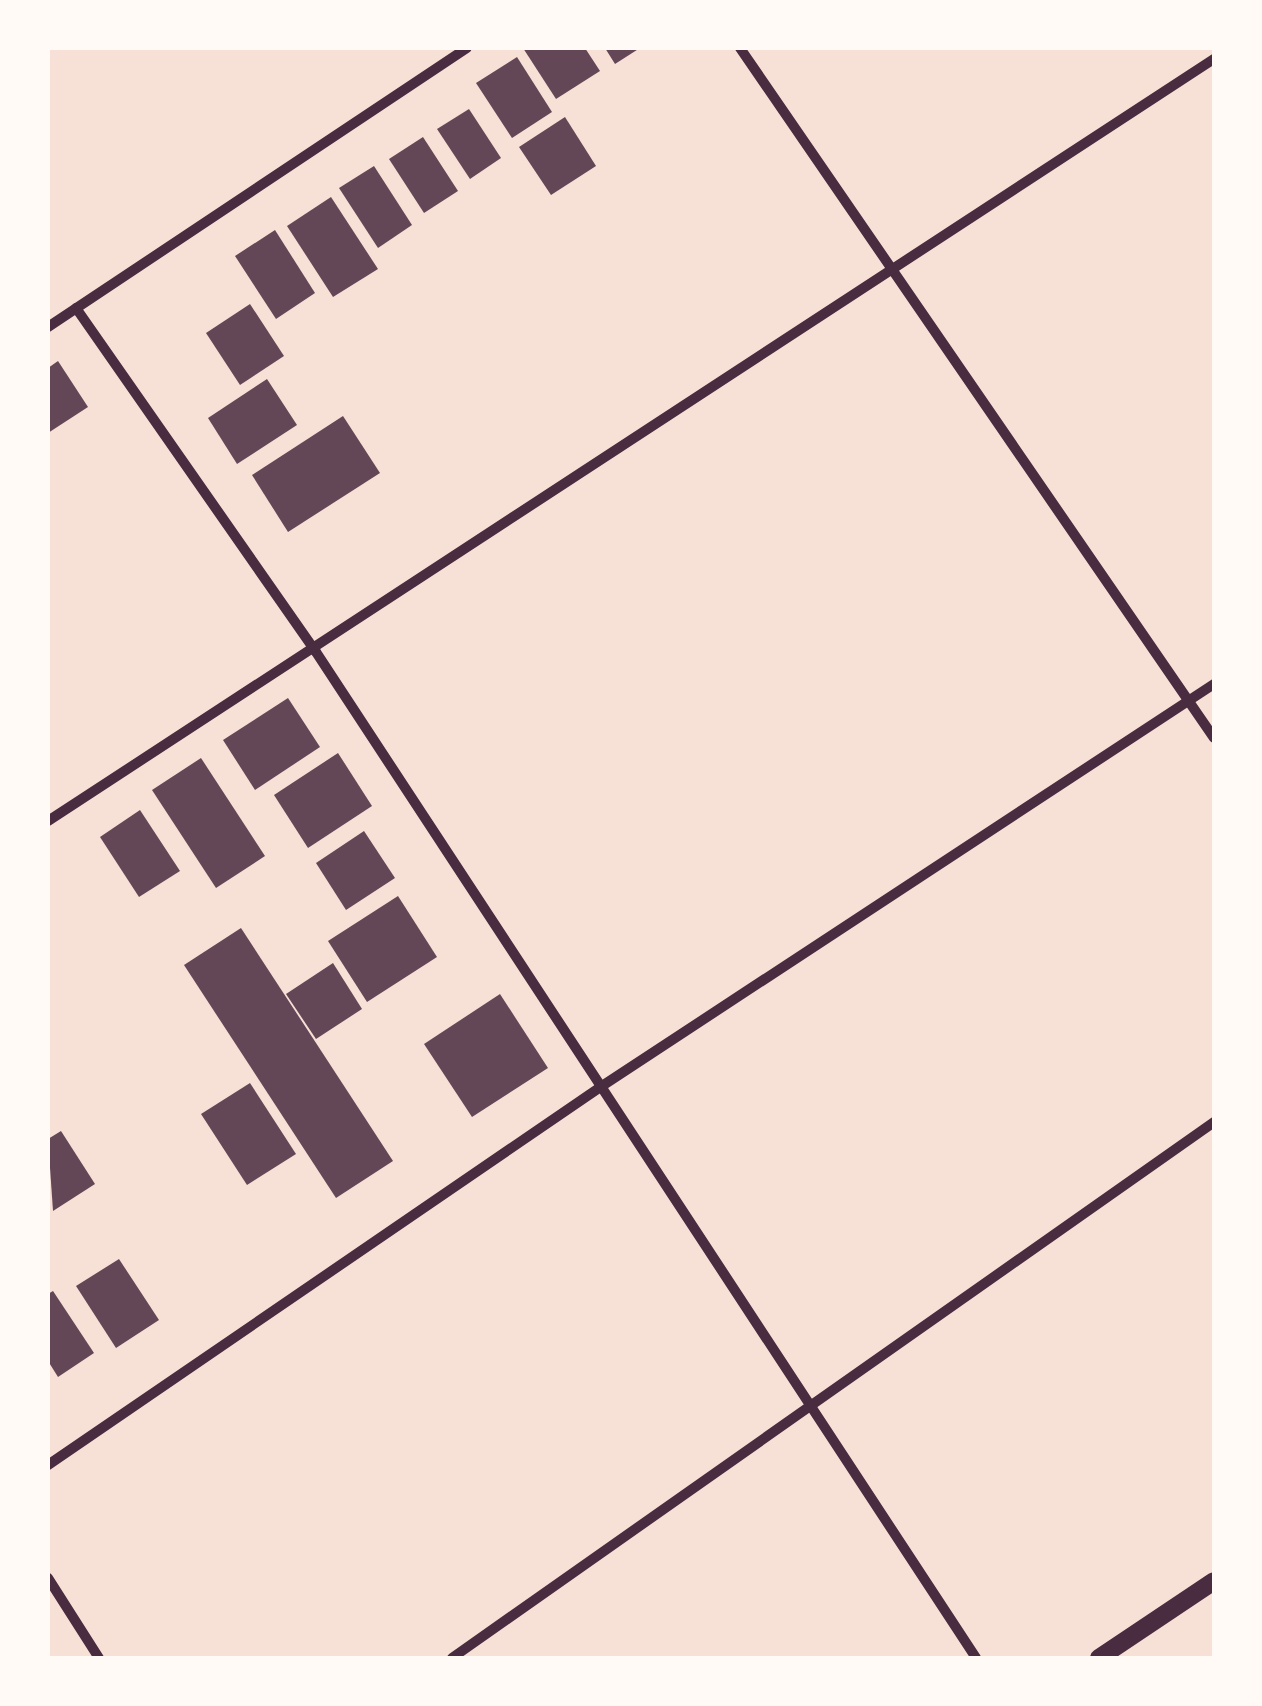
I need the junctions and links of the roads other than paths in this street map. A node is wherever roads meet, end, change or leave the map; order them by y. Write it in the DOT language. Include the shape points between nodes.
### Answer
graph roads {
  1 [pos="468,48"];
  2 [pos="740,48"];
  3 [pos="1214,59"];
  4 [pos="889,268"];
  5 [pos="76,308"];
  6 [pos="48,327"];
  7 [pos="316,652"];
  8 [pos="1214,684"];
  9 [pos="1187,701"];
  10 [pos="1214,738"];
  11 [pos="48,821"];
  12 [pos="602,1086"];
  13 [pos="1214,1122"];
  14 [pos="810,1402"];
  15 [pos="48,1465"];
  16 [pos="48,1578"];
  17 [pos="1214,1581"];
  18 [pos="98,1658"];
  19 [pos="452,1658"];
  20 [pos="976,1658"];
  21 [pos="1099,1658"];
  1 -- 5 [label="street"];
  2 -- 4 [label="street"];
  3 -- 4 [label="street"];
  4 -- 7 [label="street"];
  4 -- 9 [label="street"];
  5 -- 6 [label="street"];
  5 -- 7 [label="street"];
  7 -- 11 [label="street"];
  7 -- 12 [label="street"];
  8 -- 9 [label="street"];
  9 -- 10 [label="street"];
  9 -- 12 [label="street"];
  12 -- 14 [label="street"];
  12 -- 15 [label="street"];
  13 -- 14 [label="street"];
  14 -- 19 [label="street"];
  14 -- 20 [label="street"];
  16 -- 18 [label="street"];
  17 -- 21 [label="street"];
}
